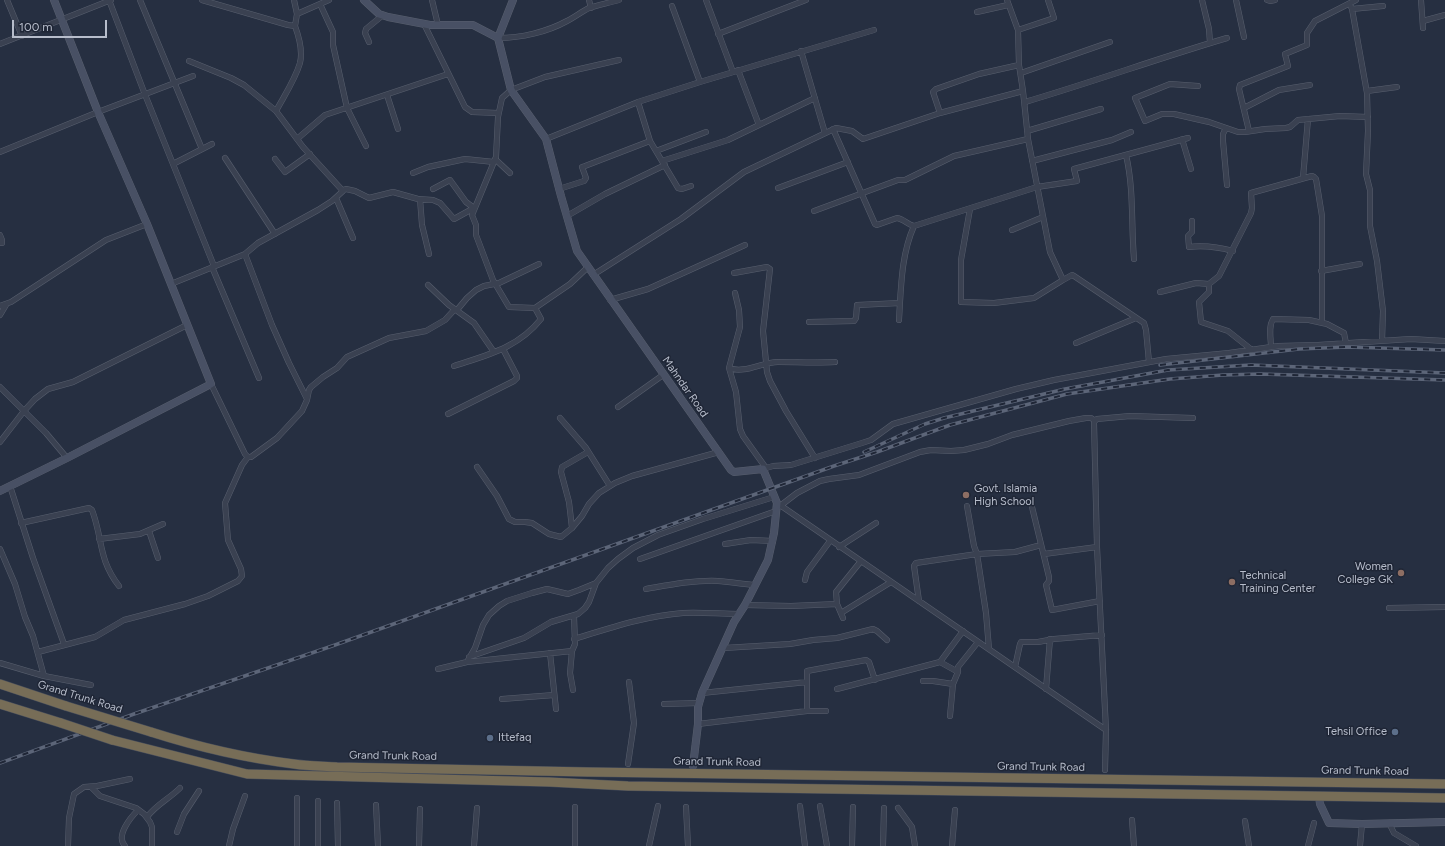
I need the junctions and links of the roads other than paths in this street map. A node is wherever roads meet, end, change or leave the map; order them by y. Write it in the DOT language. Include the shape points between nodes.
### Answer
graph roads {
  1 [pos="7,0"];
  2 [pos="54,0"];
  3 [pos="110,0"];
  4 [pos="140,0"];
  5 [pos="202,0"];
  6 [pos="294,0"];
  7 [pos="329,0"];
  8 [pos="364,0"];
  9 [pos="432,0"];
  10 [pos="512,0"];
  11 [pos="589,0"];
  12 [pos="619,0"];
  13 [pos="706,0"];
  14 [pos="805,0"];
  15 [pos="1048,0"];
  16 [pos="1202,0"];
  17 [pos="1236,0"];
  18 [pos="1267,0"];
  19 [pos="1274,0"];
  20 [pos="1356,0"];
  21 [pos="1421,0"];
  22 [pos="212,1"];
  23 [pos="1350,1"];
  24 [pos="1007,2"];
  25 [pos="320,4"];
  26 [pos="672,6"];
  27 [pos="1383,6"];
  28 [pos="591,8"];
  29 [pos="1352,9"];
  30 [pos="977,12"];
  31 [pos="297,14"];
  32 [pos="1445,14"];
  33 [pos="383,15"];
  34 [pos="62,20"];
  35 [pos="1423,21"];
  36 [pos="424,24"];
  37 [pos="438,25"];
  38 [pos="295,26"];
  39 [pos="1423,28"];
  40 [pos="874,30"];
  41 [pos="1018,30"];
  42 [pos="718,34"];
  43 [pos="22,36"];
  44 [pos="1244,37"];
  45 [pos="498,38"];
  46 [pos="1227,38"];
  47 [pos="370,42"];
  48 [pos="1110,42"];
  49 [pos="1210,43"];
  50 [pos="0,44"];
  51 [pos="801,51"];
  52 [pos="619,60"];
  53 [pos="189,61"];
  54 [pos="1019,65"];
  55 [pos="736,71"];
  56 [pos="1021,73"];
  57 [pos="448,74"];
  58 [pos="193,76"];
  59 [pos="700,82"];
  60 [pos="175,83"];
  61 [pos="1310,85"];
  62 [pos="1198,86"];
  63 [pos="1397,87"];
  64 [pos="511,90"];
  65 [pos="1023,91"];
  66 [pos="1367,91"];
  67 [pos="145,95"];
  68 [pos="387,95"];
  69 [pos="815,98"];
  70 [pos="638,102"];
  71 [pos="1025,102"];
  72 [pos="347,108"];
  73 [pos="1244,108"];
  74 [pos="1100,109"];
  75 [pos="276,111"];
  76 [pos="98,112"];
  77 [pos="498,113"];
  78 [pos="940,113"];
  79 [pos="1368,117"];
  80 [pos="1308,119"];
  81 [pos="759,125"];
  82 [pos="1226,128"];
  83 [pos="398,129"];
  84 [pos="833,129"];
  85 [pos="1027,131"];
  86 [pos="1249,131"];
  87 [pos="706,132"];
  88 [pos="1131,132"];
  89 [pos="825,133"];
  90 [pos="297,139"];
  91 [pos="546,139"];
  92 [pos="1028,140"];
  93 [pos="650,141"];
  94 [pos="212,144"];
  95 [pos="366,146"];
  96 [pos="202,149"];
  97 [pos="656,151"];
  98 [pos="0,152"];
  99 [pos="310,154"];
  100 [pos="1126,155"];
  101 [pos="225,158"];
  102 [pos="275,160"];
  103 [pos="495,160"];
  104 [pos="1032,161"];
  105 [pos="848,162"];
  106 [pos="664,163"];
  107 [pos="173,164"];
  108 [pos="1191,169"];
  109 [pos="413,173"];
  110 [pos="510,173"];
  111 [pos="1303,178"];
  112 [pos="1227,185"];
  113 [pos="691,186"];
  114 [pos="1037,187"];
  115 [pos="778,188"];
  116 [pos="434,189"];
  117 [pos="559,189"];
  118 [pos="343,190"];
  119 [pos="862,193"];
  120 [pos="336,198"];
  121 [pos="420,200"];
  122 [pos="474,208"];
  123 [pos="970,209"];
  124 [pos="814,211"];
  125 [pos="567,216"];
  126 [pos="1043,217"];
  127 [pos="1192,221"];
  128 [pos="147,224"];
  129 [pos="914,226"];
  130 [pos="1012,230"];
  131 [pos="275,234"];
  132 [pos="0,235"];
  133 [pos="353,238"];
  134 [pos="0,243"];
  135 [pos="745,245"];
  136 [pos="1233,251"];
  137 [pos="245,254"];
  138 [pos="429,254"];
  139 [pos="1134,259"];
  140 [pos="539,264"];
  141 [pos="1360,264"];
  142 [pos="213,266"];
  143 [pos="588,267"];
  144 [pos="1321,271"];
  145 [pos="734,273"];
  146 [pos="593,275"];
  147 [pos="1063,280"];
  148 [pos="171,284"];
  149 [pos="494,284"];
  150 [pos="1209,284"];
  151 [pos="428,286"];
  152 [pos="1160,292"];
  153 [pos="735,293"];
  154 [pos="610,300"];
  155 [pos="900,303"];
  156 [pos="6,305"];
  157 [pos="0,306"];
  158 [pos="535,308"];
  159 [pos="456,310"];
  160 [pos="0,315"];
  161 [pos="1136,318"];
  162 [pos="899,320"];
  163 [pos="809,322"];
  164 [pos="1322,323"];
  165 [pos="187,325"];
  166 [pos="1382,341"];
  167 [pos="1445,341"];
  168 [pos="1076,343"];
  169 [pos="1346,344"];
  170 [pos="1271,347"];
  171 [pos="503,349"];
  172 [pos="1252,350"];
  173 [pos="494,352"];
  174 [pos="835,362"];
  175 [pos="1148,362"];
  176 [pos="766,364"];
  177 [pos="454,366"];
  178 [pos="729,368"];
  179 [pos="663,375"];
  180 [pos="259,378"];
  181 [pos="211,384"];
  182 [pos="0,386"];
  183 [pos="308,400"];
  184 [pos="618,407"];
  185 [pos="24,411"];
  186 [pos="448,414"];
  187 [pos="560,418"];
  188 [pos="1193,418"];
  189 [pos="1094,420"];
  190 [pos="0,442"];
  191 [pos="588,452"];
  192 [pos="719,452"];
  193 [pos="67,458"];
  194 [pos="248,458"];
  195 [pos="815,458"];
  196 [pos="477,466"];
  197 [pos="764,469"];
  198 [pos="10,486"];
  199 [pos="610,486"];
  200 [pos="0,491"];
  201 [pos="777,504"];
  202 [pos="967,506"];
  203 [pos="1032,507"];
  204 [pos="22,523"];
  205 [pos="876,523"];
  206 [pos="163,524"];
  207 [pos="572,528"];
  208 [pos="149,531"];
  209 [pos="99,539"];
  210 [pos="773,541"];
  211 [pos="830,541"];
  212 [pos="724,544"];
  213 [pos="1042,545"];
  214 [pos="839,547"];
  215 [pos="1097,548"];
  216 [pos="0,549"];
  217 [pos="977,554"];
  218 [pos="1044,554"];
  219 [pos="158,558"];
  220 [pos="640,559"];
  221 [pos="861,561"];
  222 [pos="804,580"];
  223 [pos="891,582"];
  224 [pos="596,583"];
  225 [pos="755,585"];
  226 [pos="119,586"];
  227 [pos="646,589"];
  228 [pos="919,601"];
  229 [pos="1100,601"];
  230 [pos="837,604"];
  231 [pos="745,605"];
  232 [pos="1445,607"];
  233 [pos="1389,608"];
  234 [pos="739,614"];
  235 [pos="574,616"];
  236 [pos="963,631"];
  237 [pos="1102,635"];
  238 [pos="574,639"];
  239 [pos="887,640"];
  240 [pos="1050,640"];
  241 [pos="978,642"];
  242 [pos="64,644"];
  243 [pos="724,648"];
  244 [pos="989,649"];
  245 [pos="572,651"];
  246 [pos="38,652"];
  247 [pos="550,653"];
  248 [pos="468,659"];
  249 [pos="940,662"];
  250 [pos="0,663"];
  251 [pos="1015,667"];
  252 [pos="438,669"];
  253 [pos="958,672"];
  254 [pos="44,676"];
  255 [pos="875,680"];
  256 [pos="923,681"];
  257 [pos="629,682"];
  258 [pos="807,682"];
  259 [pos="0,684"];
  260 [pos="953,684"];
  261 [pos="91,685"];
  262 [pos="838,689"];
  263 [pos="1046,689"];
  264 [pos="573,690"];
  265 [pos="702,693"];
  266 [pos="554,694"];
  267 [pos="502,699"];
  268 [pos="699,703"];
  269 [pos="0,704"];
  270 [pos="664,704"];
  271 [pos="556,709"];
  272 [pos="826,711"];
  273 [pos="807,712"];
  274 [pos="950,716"];
  275 [pos="698,724"];
  276 [pos="1106,730"];
  277 [pos="693,766"];
  278 [pos="628,768"];
  279 [pos="1106,770"];
  280 [pos="130,779"];
  281 [pos="1445,784"];
  282 [pos="628,786"];
  283 [pos="91,787"];
  284 [pos="180,788"];
  285 [pos="199,791"];
  286 [pos="245,796"];
  287 [pos="1319,796"];
  288 [pos="297,798"];
  289 [pos="1445,798"];
  290 [pos="318,801"];
  291 [pos="337,803"];
  292 [pos="376,805"];
  293 [pos="658,806"];
  294 [pos="800,806"];
  295 [pos="820,806"];
  296 [pos="686,807"];
  297 [pos="853,807"];
  298 [pos="478,808"];
  299 [pos="575,808"];
  300 [pos="884,808"];
  301 [pos="898,808"];
  302 [pos="420,809"];
  303 [pos="138,810"];
  304 [pos="955,810"];
  305 [pos="147,817"];
  306 [pos="1132,820"];
  307 [pos="1245,821"];
  308 [pos="1445,822"];
  309 [pos="1314,823"];
  310 [pos="1389,823"];
  311 [pos="1362,824"];
  312 [pos="177,832"];
  313 [pos="68,846"];
  314 [pos="125,846"];
  315 [pos="152,846"];
  316 [pos="229,846"];
  317 [pos="297,846"];
  318 [pos="318,846"];
  319 [pos="338,846"];
  320 [pos="378,846"];
  321 [pos="419,846"];
  322 [pos="474,846"];
  323 [pos="575,846"];
  324 [pos="649,846"];
  325 [pos="688,846"];
  326 [pos="805,846"];
  327 [pos="827,846"];
  328 [pos="852,846"];
  329 [pos="883,846"];
  330 [pos="915,846"];
  331 [pos="952,846"];
  332 [pos="1134,846"];
  333 [pos="1249,846"];
  334 [pos="1308,846"];
  335 [pos="1360,846"];
  336 [pos="1416,846"];
  1 -- 43 [label="street"];
  2 -- 34 [label="street"];
  3 -- 34 [label="street"];
  3 -- 67 [label="street"];
  4 -- 60 [label="street"];
  5 -- 22 [label="street"];
  6 -- 31 [label="street"];
  7 -- 25 [label="street"];
  8 -- 33 [label="street"];
  9 -- 37 [label="street"];
  10 -- 45 [label="street"];
  11 -- 28 [label="street"];
  12 -- 28 [label="street"];
  13 -- 42 [label="street"];
  14 -- 42 [label="street"];
  15 -- 41 [label="street" via="1054,18"];
  16 -- 49 [label="street"];
  17 -- 44 [label="street"];
  18 -- 19 [label="street"];
  20 -- 23 [label="street"];
  21 -- 35 [label="street"];
  22 -- 38 [label="street"];
  23 -- 29 [label="street"];
  23 -- 73 [label="street" via="1315,21 1306,33 1307,45 1285,54 1288,66 1240,85"];
  24 -- 30 [label="street"];
  24 -- 41 [label="street"];
  25 -- 31 [label="street"];
  25 -- 72 [label="street" via="333,32 333,45"];
  26 -- 59 [label="street"];
  27 -- 29 [label="street"];
  28 -- 45 [label="street" via="549,29 510,38"];
  29 -- 66 [label="street"];
  31 -- 38 [label="street"];
  32 -- 35 [label="street"];
  33 -- 36 [label="street"];
  33 -- 47 [label="street" via="366,29 365,33"];
  34 -- 43 [label="street"];
  34 -- 76 [label="street"];
  35 -- 39 [label="street"];
  36 -- 37 [label="street"];
  36 -- 57 [label="street"];
  37 -- 45 [label="street" via="473,24"];
  38 -- 75 [label="street" via="299,40 300,62 290,87"];
  40 -- 51 [label="street"];
  41 -- 54 [label="street"];
  42 -- 55 [label="street"];
  43 -- 50 [label="street"];
  45 -- 64 [label="street, Mahndar Road"];
  46 -- 49 [label="street"];
  48 -- 56 [label="street"];
  49 -- 71 [label="street"];
  51 -- 55 [label="street"];
  51 -- 69 [label="street"];
  52 -- 64 [label="street" via="545,77"];
  53 -- 75 [label="street" via="244,85"];
  54 -- 56 [label="street"];
  54 -- 78 [label="street" via="979,74 936,89 933,92"];
  55 -- 59 [label="street"];
  55 -- 81 [label="street"];
  56 -- 65 [label="street"];
  57 -- 68 [label="street"];
  57 -- 77 [label="street" via="469,111"];
  58 -- 60 [label="street"];
  59 -- 70 [label="street"];
  60 -- 67 [label="street"];
  60 -- 96 [label="street"];
  61 -- 73 [label="street" via="1279,90"];
  62 -- 82 [label="street" via="1170,84 1135,98 1145,121 1162,114 1174,114"];
  63 -- 66 [label="street"];
  64 -- 77 [label="street" via="502,98"];
  64 -- 91 [label="street, Mahndar Road"];
  65 -- 71 [label="street"];
  65 -- 78 [label="street"];
  66 -- 79 [label="street"];
  67 -- 76 [label="street"];
  67 -- 107 [label="street"];
  68 -- 72 [label="street"];
  68 -- 83 [label="street"];
  69 -- 81 [label="street"];
  69 -- 89 [label="street"];
  70 -- 91 [label="street"];
  70 -- 93 [label="street"];
  71 -- 85 [label="street"];
  72 -- 90 [label="street" via="325,115"];
  72 -- 95 [label="street"];
  73 -- 86 [label="street"];
  74 -- 85 [label="street"];
  75 -- 90 [label="street"];
  76 -- 98 [label="street"];
  76 -- 128 [label="street"];
  77 -- 103 [label="street"];
  78 -- 84 [label="street" via="863,139 852,131"];
  79 -- 80 [label="street"];
  79 -- 166 [label="street" via="1366,174 1370,190 1370,226 1383,311"];
  80 -- 86 [label="street" via="1298,120 1286,128"];
  80 -- 111 [label="street"];
  81 -- 106 [label="street" via="728,140"];
  82 -- 86 [label="street" via="1238,132"];
  82 -- 112 [label="street" via="1223,136"];
  84 -- 89 [label="street"];
  84 -- 105 [label="street"];
  85 -- 92 [label="street"];
  87 -- 97 [label="street"];
  88 -- 104 [label="street" via="1112,140"];
  89 -- 146 [label="street" via="744,172 681,219"];
  90 -- 99 [label="street"];
  91 -- 117 [label="street, Mahndar Road"];
  92 -- 104 [label="street"];
  92 -- 119 [label="street" via="954,156 905,180 898,180"];
  93 -- 97 [label="street"];
  93 -- 117 [label="street" via="585,166 582,168 586,178 584,181"];
  94 -- 96 [label="street"];
  96 -- 107 [label="street"];
  97 -- 106 [label="street"];
  99 -- 102 [label="street" via="285,172"];
  99 -- 118 [label="street"];
  100 -- 108 [label="street" via="1185,138"];
  100 -- 114 [label="street" via="1074,169 1077,181"];
  100 -- 139 [label="street"];
  101 -- 131 [label="street"];
  103 -- 109 [label="street" via="465,159"];
  103 -- 110 [label="street"];
  103 -- 122 [label="street"];
  104 -- 114 [label="street"];
  105 -- 115 [label="street"];
  105 -- 119 [label="street"];
  106 -- 113 [label="street" via="678,188"];
  106 -- 125 [label="street"];
  107 -- 142 [label="street"];
  111 -- 136 [label="street" via="1250,193 1251,213"];
  111 -- 144 [label="street" via="1314,177 1319,195 1322,216"];
  114 -- 123 [label="street"];
  114 -- 126 [label="street"];
  116 -- 122 [label="street" via="450,180 466,202"];
  117 -- 125 [label="street, Mahndar Road"];
  118 -- 120 [label="street"];
  118 -- 121 [label="street" via="356,191 369,198 393,192"];
  119 -- 124 [label="street"];
  119 -- 129 [label="street" via="875,224 901,218 908,225"];
  120 -- 131 [label="street"];
  120 -- 133 [label="street"];
  121 -- 122 [label="street" via="434,200 440,203 454,219"];
  121 -- 138 [label="street" via="422,225"];
  122 -- 149 [label="street" via="472,218 476,225 476,235"];
  123 -- 129 [label="street"];
  123 -- 147 [label="street" via="961,260 961,302 994,303 1034,298"];
  125 -- 143 [label="street, Mahndar Road" via="577,251"];
  126 -- 130 [label="street"];
  126 -- 147 [label="street" via="1050,252"];
  127 -- 136 [label="street" via="1192,232 1188,236 1190,247 1202,246"];
  128 -- 148 [label="street"];
  128 -- 156 [label="street" via="90,249 58,273"];
  129 -- 155 [label="street" via="903,264"];
  131 -- 137 [label="street"];
  132 -- 134 [label="street"];
  135 -- 154 [label="street" via="648,289"];
  136 -- 150 [label="street" via="1219,276"];
  137 -- 142 [label="street"];
  137 -- 183 [label="street" via="275,332"];
  140 -- 149 [label="street"];
  141 -- 144 [label="street"];
  142 -- 148 [label="street"];
  142 -- 180 [label="street"];
  143 -- 146 [label="street, Mahndar Road"];
  143 -- 158 [label="street" via="570,284"];
  144 -- 164 [label="street"];
  145 -- 176 [label="street" via="767,267 770,269 764,331"];
  146 -- 154 [label="street, Mahndar Road"];
  147 -- 161 [label="street" via="1074,276"];
  148 -- 165 [label="street"];
  149 -- 158 [label="street" via="509,307"];
  149 -- 159 [label="street" via="472,293"];
  150 -- 152 [label="street" via="1196,283"];
  150 -- 172 [label="street" via="1209,292 1199,302 1200,322 1228,331"];
  151 -- 159 [label="street"];
  153 -- 178 [label="street" via="740,327"];
  154 -- 179 [label="street, Mahndar Road"];
  155 -- 162 [label="street"];
  155 -- 163 [label="street" via="857,305 854,321"];
  156 -- 157 [label="street"];
  156 -- 160 [label="street"];
  158 -- 171 [label="street" via="541,319 534,328"];
  159 -- 173 [label="street" via="474,323"];
  159 -- 183 [label="street" via="426,331 389,338 347,357 337,368 311,387"];
  161 -- 168 [label="street"];
  161 -- 175 [label="street" via="1144,323"];
  164 -- 169 [label="street" via="1344,333"];
  164 -- 170 [label="street" via="1310,320 1273,320 1270,330"];
  165 -- 181 [label="street"];
  165 -- 185 [label="street" via="73,382 48,389"];
  166 -- 167 [label="street"];
  166 -- 169 [label="street"];
  169 -- 170 [label="street"];
  170 -- 172 [label="street"];
  171 -- 173 [label="street"];
  171 -- 186 [label="street" via="517,378"];
  172 -- 175 [label="street"];
  173 -- 177 [label="street"];
  174 -- 176 [label="street"];
  175 -- 195 [label="street" via="1016,389 893,424 870,440"];
  176 -- 178 [label="street" via="743,370"];
  176 -- 195 [label="street" via="770,381"];
  178 -- 197 [label="street" via="736,392 740,429"];
  179 -- 184 [label="street"];
  179 -- 192 [label="street, Mahndar Road"];
  181 -- 193 [label="street"];
  181 -- 194 [label="street" via="233,433"];
  182 -- 185 [label="street"];
  183 -- 194 [label="street" via="302,411 278,438"];
  185 -- 190 [label="street"];
  185 -- 193 [label="street"];
  187 -- 191 [label="street"];
  188 -- 189 [label="street" via="1130,416"];
  189 -- 201 [label="street" via="1086,418 1069,421 964,450 920,452 859,475 820,481"];
  189 -- 215 [label="street"];
  191 -- 199 [label="street"];
  191 -- 207 [label="street" via="562,467"];
  192 -- 197 [label="street, Mahndar Road" via="734,472"];
  192 -- 199 [label="street" via="632,476"];
  193 -- 198 [label="street"];
  194 -- 242 [label="street" via="242,465 225,502 228,540 241,569 242,576 238,581 185,604 124,620 95,637"];
  195 -- 197 [label="street" via="790,466"];
  196 -- 207 [label="street" via="512,522 532,523 549,534 561,537"];
  197 -- 201 [label="street"];
  198 -- 200 [label="street"];
  198 -- 204 [label="street"];
  199 -- 207 [label="street" via="589,504"];
  201 -- 210 [label="street"];
  201 -- 211 [label="street"];
  201 -- 220 [label="street"];
  201 -- 224 [label="street" via="703,519 658,535 618,559"];
  202 -- 217 [label="street"];
  203 -- 213 [label="street"];
  204 -- 209 [label="street" via="89,508 92,510"];
  204 -- 242 [label="street" via="32,558"];
  205 -- 214 [label="street"];
  206 -- 208 [label="street"];
  208 -- 209 [label="street"];
  208 -- 219 [label="street"];
  209 -- 226 [label="street" via="106,567"];
  210 -- 212 [label="street" via="751,540"];
  210 -- 225 [label="street" via="768,560"];
  211 -- 214 [label="street"];
  211 -- 222 [label="street"];
  213 -- 217 [label="street" via="1015,552"];
  213 -- 218 [label="street"];
  214 -- 221 [label="street"];
  215 -- 218 [label="street"];
  215 -- 229 [label="street"];
  216 -- 246 [label="street"];
  217 -- 228 [label="street" via="916,563 914,566"];
  217 -- 244 [label="street"];
  218 -- 229 [label="street" via="1049,577 1046,585 1052,610"];
  221 -- 223 [label="street"];
  221 -- 230 [label="street" via="836,592"];
  223 -- 228 [label="street"];
  223 -- 230 [label="street" via="842,616"];
  224 -- 235 [label="street" via="586,608"];
  224 -- 248 [label="street" via="568,594 547,589 503,603 489,615"];
  225 -- 227 [label="street" via="702,581"];
  225 -- 231 [label="street"];
  228 -- 236 [label="street"];
  229 -- 237 [label="street"];
  230 -- 231 [label="street"];
  231 -- 234 [label="street"];
  232 -- 233 [label="street"];
  234 -- 238 [label="street" via="682,613 651,617"];
  234 -- 243 [label="street"];
  235 -- 238 [label="street"];
  235 -- 248 [label="street" via="551,622 524,638"];
  236 -- 241 [label="street"];
  236 -- 249 [label="street"];
  237 -- 240 [label="street"];
  237 -- 276 [label="street"];
  238 -- 245 [label="street"];
  239 -- 243 [label="street" via="873,629 837,638 790,644"];
  240 -- 251 [label="street" via="1022,642"];
  240 -- 263 [label="street"];
  241 -- 244 [label="street"];
  241 -- 253 [label="street" via="958,667"];
  242 -- 246 [label="street"];
  243 -- 265 [label="street"];
  244 -- 251 [label="street"];
  245 -- 247 [label="street"];
  245 -- 264 [label="street" via="570,673"];
  246 -- 254 [label="street"];
  247 -- 248 [label="street"];
  247 -- 266 [label="street"];
  248 -- 252 [label="street"];
  249 -- 253 [label="street"];
  249 -- 255 [label="street"];
  250 -- 254 [label="street"];
  251 -- 263 [label="street"];
  253 -- 260 [label="street"];
  254 -- 261 [label="street"];
  255 -- 258 [label="street" via="866,660 807,671"];
  255 -- 262 [label="street"];
  256 -- 260 [label="street"];
  257 -- 278 [label="street" via="634,723"];
  258 -- 265 [label="street"];
  258 -- 273 [label="street"];
  259 -- 278 [label="highway, Grand Trunk Road, bridge" via="188,744 296,765 392,769"];
  260 -- 274 [label="street"];
  263 -- 276 [label="street"];
  265 -- 268 [label="street"];
  266 -- 267 [label="street"];
  266 -- 271 [label="street"];
  268 -- 270 [label="street"];
  268 -- 275 [label="street"];
  269 -- 282 [label="highway, Grand Trunk Road, bridge" via="112,740 247,774"];
  272 -- 273 [label="street"];
  273 -- 275 [label="street"];
  275 -- 277 [label="street"];
  276 -- 279 [label="street"];
  278 -- 281 [label="highway, Grand Trunk Road"];
  278 -- 282 [label="highway"];
  280 -- 283 [label="street"];
  282 -- 287 [label="highway, Grand Trunk Road"];
  283 -- 303 [label="street" via="100,796"];
  283 -- 313 [label="street" via="84,787 74,794 69,818"];
  284 -- 305 [label="street" via="158,804"];
  285 -- 312 [label="street" via="184,814"];
  286 -- 316 [label="street"];
  287 -- 289 [label="highway, Grand Trunk Road"];
  287 -- 311 [label="street" via="1329,823"];
  288 -- 317 [label="street"];
  290 -- 318 [label="street"];
  291 -- 319 [label="street"];
  292 -- 320 [label="street"];
  293 -- 324 [label="street"];
  294 -- 326 [label="street"];
  295 -- 327 [label="street"];
  296 -- 325 [label="street"];
  297 -- 328 [label="street"];
  298 -- 322 [label="street"];
  299 -- 323 [label="street"];
  300 -- 329 [label="street"];
  301 -- 330 [label="street" via="912,828"];
  302 -- 321 [label="street"];
  303 -- 305 [label="street"];
  303 -- 314 [label="street" via="123,832 122,840"];
  304 -- 331 [label="street"];
  305 -- 315 [label="street" via="152,827"];
  306 -- 332 [label="street"];
  307 -- 333 [label="street"];
  308 -- 310 [label="street"];
  309 -- 334 [label="street"];
  310 -- 311 [label="street"];
  310 -- 336 [label="street" via="1394,833"];
  311 -- 335 [label="street"];
}
